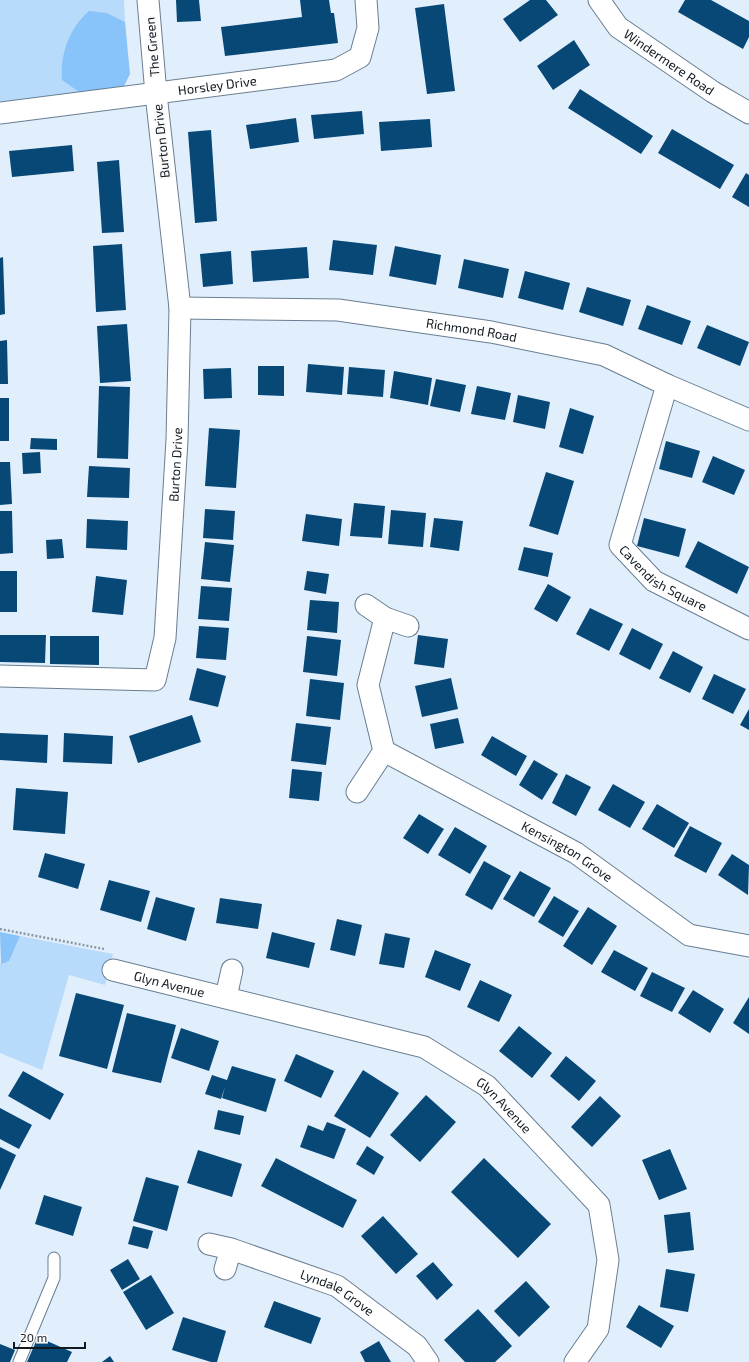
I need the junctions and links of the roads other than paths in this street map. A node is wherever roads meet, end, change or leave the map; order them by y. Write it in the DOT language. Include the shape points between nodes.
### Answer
graph roads {
  1 [pos="148,0"];
  2 [pos="366,0"];
  3 [pos="599,0"];
  4 [pos="156,94"];
  5 [pos="0,113"];
  6 [pos="749,113"];
  7 [pos="180,308"];
  8 [pos="667,385"];
  9 [pos="749,420"];
  10 [pos="366,605"];
  11 [pos="385,618"];
  12 [pos="408,626"];
  13 [pos="749,629"];
  14 [pos="0,676"];
  15 [pos="384,751"];
  16 [pos="356,792"];
  17 [pos="749,946"];
  18 [pos="113,970"];
  19 [pos="232,970"];
  20 [pos="226,997"];
  21 [pos="209,1244"];
  22 [pos="231,1249"];
  23 [pos="54,1258"];
  24 [pos="225,1269"];
  25 [pos="19,1362"];
  26 [pos="428,1362"];
  27 [pos="575,1362"];
  1 -- 4 [label="street, The Green"];
  2 -- 4 [label="street, Horsley Drive" via="368,28 360,57 336,70"];
  3 -- 6 [label="street, Windermere Road" via="618,27 713,92"];
  4 -- 5 [label="street, Horsley Drive"];
  4 -- 7 [label="street, Burton Drive"];
  7 -- 8 [label="street, Richmond Road" via="338,310 491,332 604,354"];
  7 -- 14 [label="street, Burton Drive" via="177,440 165,638 155,680"];
  8 -- 9 [label="street, Richmond Road"];
  8 -- 13 [label="street, Cavendish Square" via="620,545 654,581"];
  10 -- 11 [label="street"];
  11 -- 12 [label="street"];
  11 -- 15 [label="street" via="368,685"];
  15 -- 16 [label="street"];
  15 -- 17 [label="street, Kensington Grove" via="576,853 689,936"];
  18 -- 20 [label="street, Glyn Avenue"];
  19 -- 20 [label="street"];
  20 -- 27 [label="street, Glyn Avenue" via="424,1047 487,1086 599,1205 608,1260 598,1329"];
  21 -- 22 [label="street, Lyndale Grove"];
  22 -- 24 [label="street"];
  22 -- 26 [label="street, Lyndale Grove" via="337,1286 416,1346"];
  23 -- 25 [label="lane" via="54,1278"];
}
